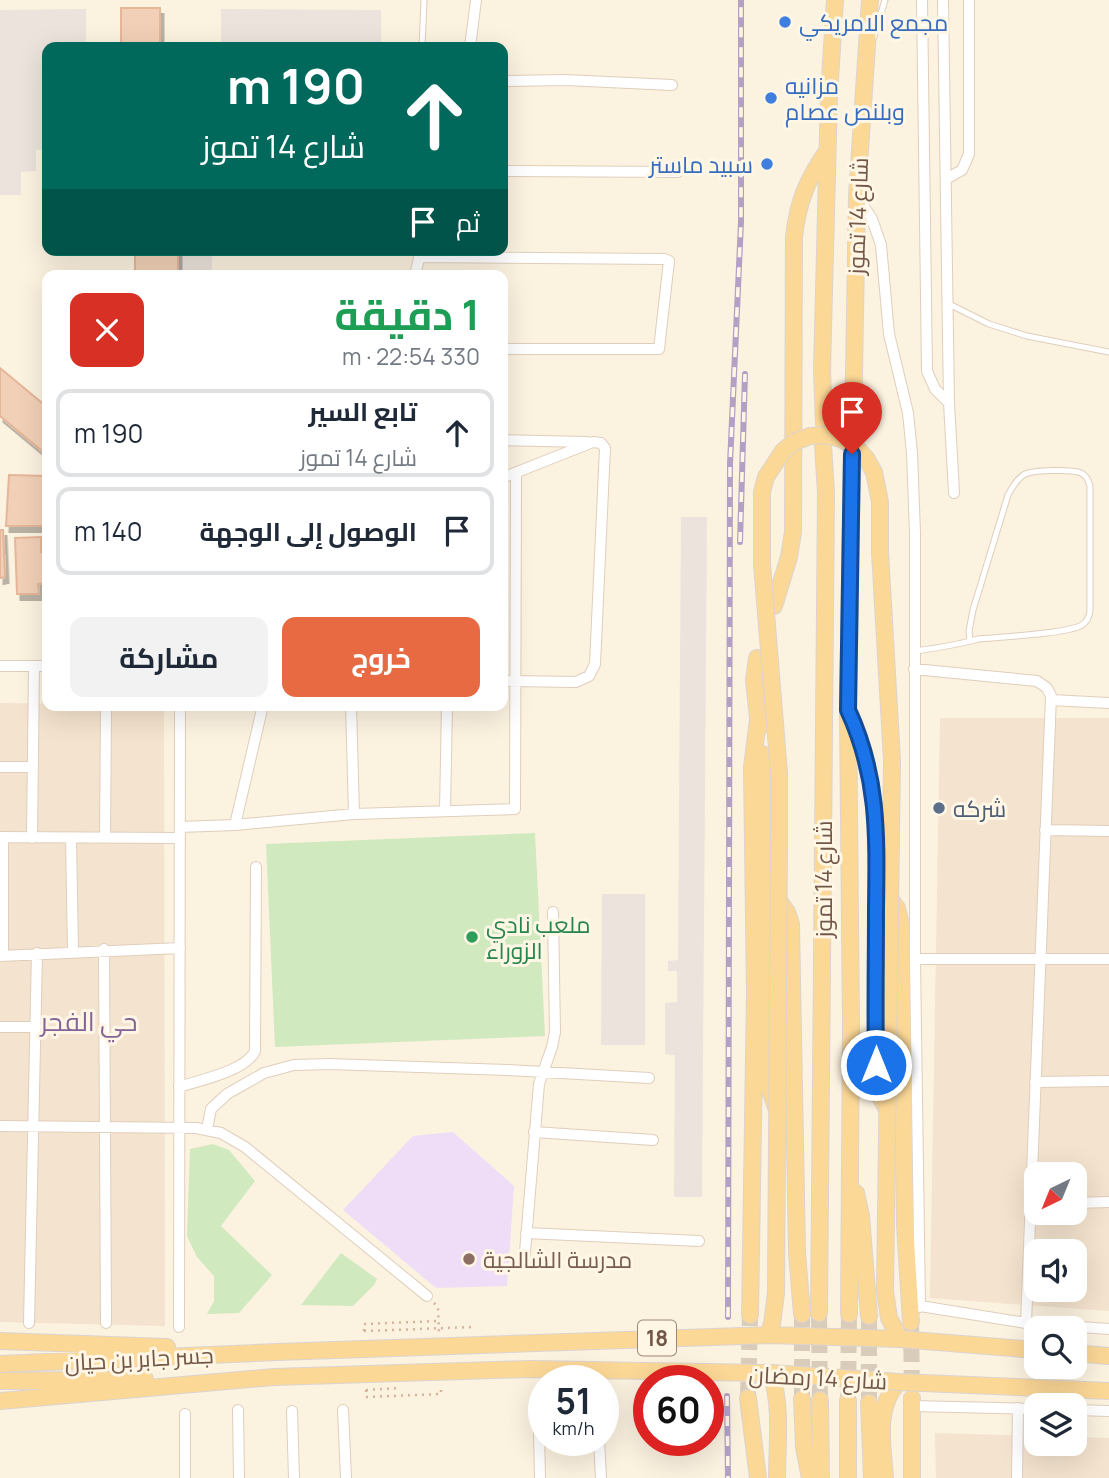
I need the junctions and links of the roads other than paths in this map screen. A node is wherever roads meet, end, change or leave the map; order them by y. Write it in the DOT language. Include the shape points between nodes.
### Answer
graph roads {
  1 [pos="424,0"];
  2 [pos="476,0"];
  3 [pos="835,0"];
  4 [pos="870,0"];
  5 [pos="885,0"];
  6 [pos="922,0"];
  7 [pos="943,0"];
  8 [pos="970,0"];
  9 [pos="422,42"];
  10 [pos="471,42"];
  11 [pos="864,66"];
  12 [pos="508,81"];
  13 [pos="671,85"];
  14 [pos="827,151"];
  15 [pos="508,171"];
  16 [pos="678,172"];
  17 [pos="946,179"];
  18 [pos="857,196"];
  19 [pos="501,256"];
  20 [pos="947,303"];
  21 [pos="508,349"];
  22 [pos="1109,352"];
  23 [pos="949,403"];
  24 [pos="824,424"];
  25 [pos="853,432"];
  26 [pos="508,440"];
  27 [pos="593,442"];
  28 [pos="823,445"];
  29 [pos="852,454"];
  30 [pos="516,473"];
  31 [pos="508,476"];
  32 [pos="954,493"];
  33 [pos="774,606"];
  34 [pos="970,641"];
  35 [pos="914,651"];
  36 [pos="757,658"];
  37 [pos="0,666"];
  38 [pos="34,666"];
  39 [pos="42,666"];
  40 [pos="914,669"];
  41 [pos="508,681"];
  42 [pos="516,682"];
  43 [pos="1051,700"];
  44 [pos="1109,703"];
  45 [pos="848,710"];
  46 [pos="106,711"];
  47 [pos="180,711"];
  48 [pos="262,711"];
  49 [pos="351,711"];
  50 [pos="447,711"];
  51 [pos="758,720"];
  52 [pos="0,767"];
  53 [pos="33,767"];
  54 [pos="445,811"];
  55 [pos="354,814"];
  56 [pos="235,825"];
  57 [pos="1045,830"];
  58 [pos="1109,831"];
  59 [pos="179,833"];
  60 [pos="1,837"];
  61 [pos="32,838"];
  62 [pos="71,838"];
  63 [pos="105,838"];
  64 [pos="256,867"];
  65 [pos="890,899"];
  66 [pos="779,901"];
  67 [pos="553,912"];
  68 [pos="180,947"];
  69 [pos="104,949"];
  70 [pos="73,951"];
  71 [pos="37,953"];
  72 [pos="1,956"];
  73 [pos="915,959"];
  74 [pos="1040,959"];
  75 [pos="1109,959"];
  76 [pos="0,1027"];
  77 [pos="36,1027"];
  78 [pos="542,1072"];
  79 [pos="649,1078"];
  80 [pos="1109,1081"];
  81 [pos="1035,1082"];
  82 [pos="179,1087"];
  83 [pos="776,1107"];
  84 [pos="888,1112"];
  85 [pos="0,1126"];
  86 [pos="34,1126"];
  87 [pos="105,1126"];
  88 [pos="180,1127"];
  89 [pos="206,1129"];
  90 [pos="534,1132"];
  91 [pos="653,1140"];
  92 [pos="1034,1162"];
  93 [pos="850,1175"];
  94 [pos="1109,1202"];
  95 [pos="1087,1203"];
  96 [pos="1032,1225"];
  97 [pos="526,1233"];
  98 [pos="699,1241"];
  99 [pos="524,1264"];
  100 [pos="427,1296"];
  101 [pos="914,1306"];
  102 [pos="819,1313"];
  103 [pos="802,1314"];
  104 [pos="849,1314"];
  105 [pos="750,1315"];
  106 [pos="869,1316"];
  107 [pos="1026,1316"];
  108 [pos="29,1322"];
  109 [pos="911,1322"];
  110 [pos="106,1323"];
  111 [pos="1024,1323"];
  112 [pos="179,1327"];
  113 [pos="1087,1327"];
  114 [pos="1109,1329"];
  115 [pos="768,1335"];
  116 [pos="900,1339"];
  117 [pos="0,1341"];
  118 [pos="1024,1349"];
  119 [pos="277,1352"];
  120 [pos="1087,1354"];
  121 [pos="1109,1356"];
  122 [pos="0,1364"];
  123 [pos="771,1373"];
  124 [pos="274,1377"];
  125 [pos="0,1381"];
  126 [pos="899,1382"];
  127 [pos="1109,1391"];
  128 [pos="748,1398"];
  129 [pos="802,1399"];
  130 [pos="820,1400"];
  131 [pos="0,1401"];
  132 [pos="848,1401"];
  133 [pos="912,1402"];
  134 [pos="869,1403"];
  135 [pos="1018,1408"];
  136 [pos="1024,1408"];
  137 [pos="237,1409"];
  138 [pos="343,1410"];
  139 [pos="1087,1410"];
  140 [pos="292,1411"];
  141 [pos="1109,1411"];
  142 [pos="185,1414"];
  143 [pos="540,1456"];
  144 [pos="600,1456"];
  145 [pos="185,1478"];
  146 [pos="239,1478"];
  147 [pos="294,1478"];
  148 [pos="345,1478"];
  149 [pos="540,1478"];
  150 [pos="601,1478"];
  151 [pos="758,1478"];
  152 [pos="777,1478"];
  153 [pos="810,1478"];
  154 [pos="821,1478"];
  155 [pos="848,1478"];
  156 [pos="872,1478"];
  157 [pos="885,1478"];
  158 [pos="912,1478"];
  159 [pos="1017,1478"];
  1 -- 9 [label="lane"];
  2 -- 10 [label="street"];
  3 -- 14 [label="main road, شارع 14 تموز"];
  4 -- 11 [label="main road, شارع 14 تموز"];
  5 -- 11 [label="lane"];
  6 -- 23 [label="street" via="927,370 934,389"];
  7 -- 17 [label="street"];
  8 -- 17 [label="street" via="969,154 962,170"];
  11 -- 18 [label="main road, شارع 14 تموز"];
  12 -- 13 [label="street"];
  14 -- 24 [label="main road, شارع 14 تموز"];
  14 -- 33 [label="main road" via="807,182 794,237 793,532"];
  15 -- 16 [label="street"];
  17 -- 20 [label="street"];
  18 -- 25 [label="main road, شارع 14 تموز"];
  18 -- 35 [label="street" via="873,219 881,245 889,334 910,425"];
  19 -- 21 [label="street" via="669,261 659,349"];
  20 -- 22 [label="lane" via="989,324"];
  20 -- 23 [label="street"];
  23 -- 32 [label="street"];
  26 -- 27 [label="street"];
  27 -- 30 [label="street"];
  27 -- 42 [label="street" via="605,449 595,664 589,676 576,682"];
  28 -- 102 [label="main road, شارع 14 تموز"];
  29 -- 45 [label="main road, شارع 14 تموز"];
  30 -- 31 [label="street"];
  30 -- 42 [label="street"];
  34 -- 34 [label="lane" via="973,610 1015,483 1027,472 1078,471 1090,486 1089,618 1068,630"];
  34 -- 35 [label="lane"];
  35 -- 40 [label="street"];
  36 -- 51 [label="main road"];
  37 -- 38 [label="street"];
  38 -- 39 [label="street"];
  38 -- 53 [label="street"];
  40 -- 43 [label="street" via="1037,681 1048,688"];
  40 -- 73 [label="street"];
  41 -- 42 [label="street"];
  42 -- 54 [label="street" via="515,809"];
  43 -- 44 [label="street"];
  43 -- 57 [label="street"];
  45 -- 84 [label="main road" via="867,758 874,795 876,1065 880,1096"];
  45 -- 93 [label="main road, شارع 14 تموز"];
  46 -- 63 [label="street"];
  47 -- 59 [label="street"];
  48 -- 56 [label="street"];
  49 -- 55 [label="street"];
  50 -- 54 [label="street"];
  51 -- 83 [label="main road" via="766,833 766,1073"];
  51 -- 105 [label="main road" via="752,767 755,993"];
  52 -- 53 [label="street"];
  53 -- 61 [label="street"];
  54 -- 55 [label="street"];
  55 -- 56 [label="street"];
  56 -- 59 [label="street"];
  57 -- 58 [label="street"];
  57 -- 74 [label="street"];
  59 -- 63 [label="street"];
  59 -- 68 [label="street"];
  60 -- 61 [label="street"];
  60 -- 72 [label="street"];
  61 -- 62 [label="street"];
  62 -- 63 [label="street"];
  62 -- 70 [label="street"];
  64 -- 82 [label="street" via="255,1051 243,1065"];
  65 -- 66 [label="main road, bridge" via="892,760 878,487 874,471 856,447 827,435 794,442 774,462 762,492 762,564 779,773"];
  65 -- 84 [label="main road, bridge"];
  65 -- 101 [label="main road" via="901,925 902,1071"];
  66 -- 83 [label="main road, bridge"];
  66 -- 103 [label="main road" via="791,924"];
  67 -- 78 [label="street" via="555,1032"];
  68 -- 69 [label="street"];
  68 -- 82 [label="street"];
  69 -- 70 [label="street"];
  69 -- 87 [label="street"];
  70 -- 71 [label="street"];
  71 -- 72 [label="street"];
  71 -- 77 [label="street"];
  73 -- 74 [label="street"];
  73 -- 101 [label="street"];
  74 -- 75 [label="street"];
  74 -- 81 [label="street"];
  76 -- 77 [label="street"];
  77 -- 86 [label="street"];
  78 -- 79 [label="street"];
  78 -- 89 [label="street" via="294,1065 264,1073 227,1094 211,1109"];
  78 -- 90 [label="street"];
  80 -- 81 [label="street"];
  81 -- 92 [label="street"];
  82 -- 88 [label="street"];
  83 -- 115 [label="main road, bridge" via="776,1293"];
  84 -- 116 [label="main road, bridge" via="885,1299"];
  85 -- 86 [label="street"];
  86 -- 87 [label="street"];
  86 -- 108 [label="street"];
  87 -- 88 [label="street"];
  87 -- 110 [label="street"];
  88 -- 89 [label="street"];
  88 -- 112 [label="street"];
  89 -- 100 [label="street" via="245,1147"];
  90 -- 91 [label="street"];
  90 -- 97 [label="street"];
  93 -- 104 [label="main road, شارع 14 تموز"];
  93 -- 106 [label="main road" via="861,1216"];
  94 -- 95 [label="street"];
  96 -- 107 [label="street"];
  97 -- 98 [label="street"];
  97 -- 99 [label="street"];
  101 -- 109 [label="main road"];
  101 -- 111 [label="street"];
  113 -- 114 [label="street"];
  115 -- 116 [label="main road, شارع 14 رمضان / 18, bridge"];
  115 -- 119 [label="main road, شارع 14 رمضان / 18, bridge"];
  116 -- 118 [label="main road, شارع 14 رمضان / 18, bridge"];
  117 -- 119 [label="main road"];
  119 -- 122 [label="main road, جسر جابر بن حيان"];
  120 -- 121 [label="main road"];
  123 -- 124 [label="main road, شارع 14 رمضان / 18, bridge" via="528,1369"];
  123 -- 126 [label="main road, شارع 14 رمضان / 18, bridge"];
  123 -- 152 [label="main road" via="778,1421"];
  124 -- 125 [label="main road, جسر جابر بن حيان"];
  124 -- 131 [label="main road"];
  126 -- 127 [label="main road, شارع 14 رمضان / 18, bridge"];
  126 -- 157 [label="main road" via="887,1399 883,1420"];
  128 -- 151 [label="main road"];
  129 -- 153 [label="main road"];
  130 -- 154 [label="main road"];
  132 -- 155 [label="main road"];
  133 -- 135 [label="street"];
  133 -- 158 [label="main road"];
  134 -- 156 [label="main road"];
  135 -- 136 [label="street"];
  135 -- 159 [label="street"];
  137 -- 146 [label="street"];
  138 -- 148 [label="street"];
  139 -- 141 [label="street"];
  140 -- 147 [label="street"];
  142 -- 145 [label="street"];
  143 -- 149 [label="street"];
  144 -- 150 [label="street"];
}
